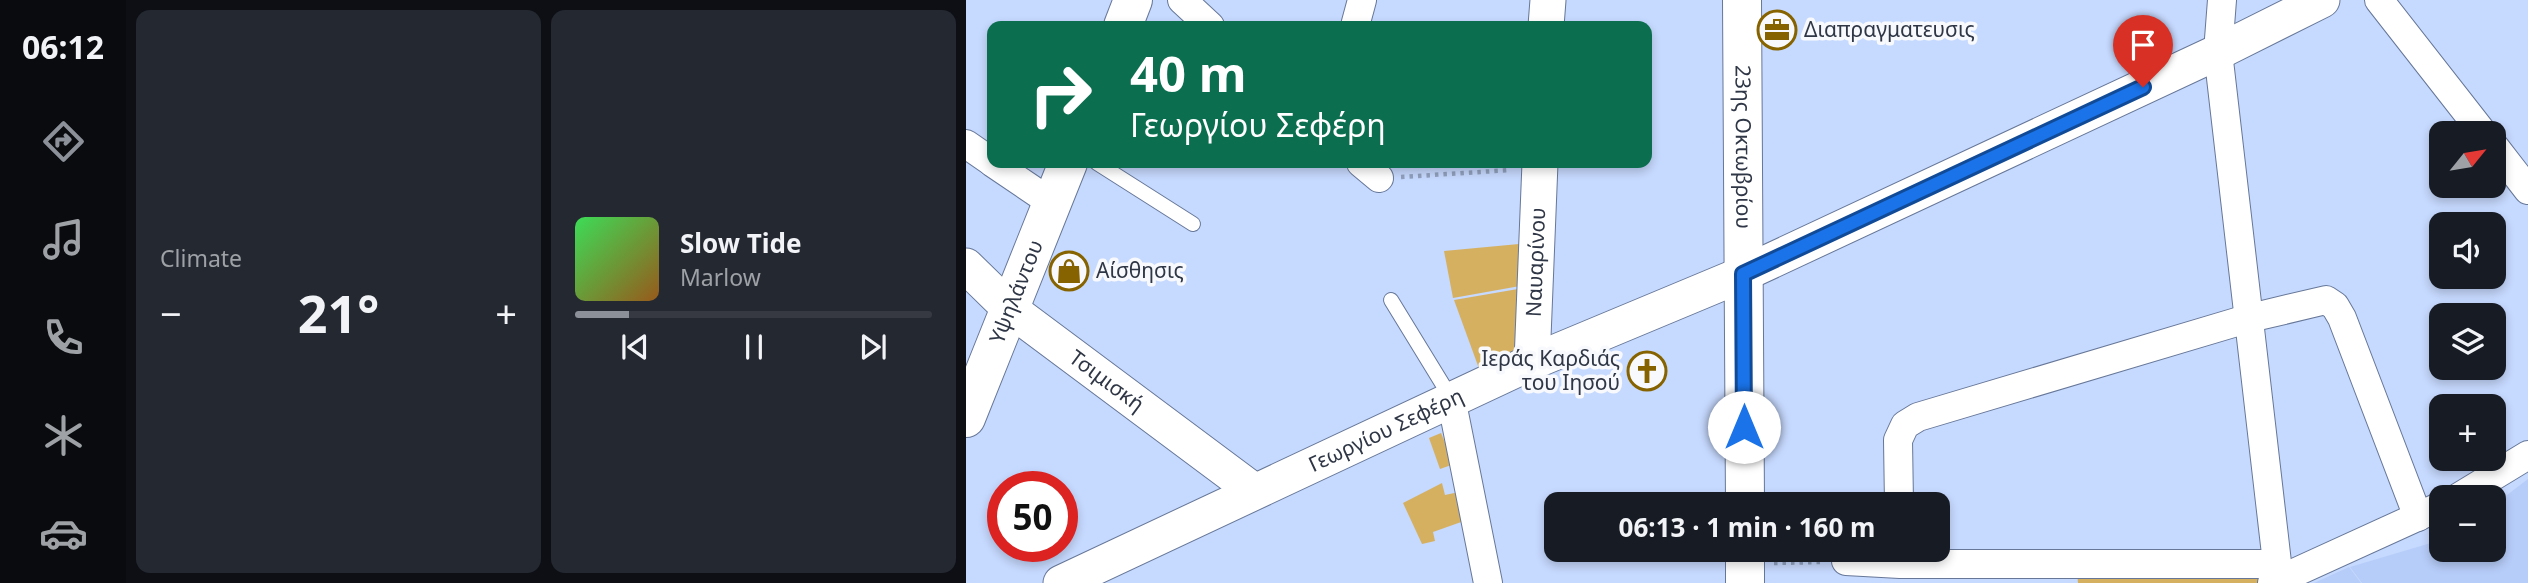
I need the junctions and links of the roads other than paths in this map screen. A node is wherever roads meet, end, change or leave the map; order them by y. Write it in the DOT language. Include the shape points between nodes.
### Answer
graph roads {
  1 [pos="1133,0"];
  2 [pos="1182,0"];
  3 [pos="1362,0"];
  4 [pos="1548,0"];
  5 [pos="1742,0"];
  6 [pos="2222,0"];
  7 [pos="2322,0"];
  8 [pos="2379,0"];
  9 [pos="1125,21"];
  10 [pos="1205,21"];
  11 [pos="1356,21"];
  12 [pos="1546,21"];
  13 [pos="2218,52"];
  14 [pos="2474,121"];
  15 [pos="966,144"];
  16 [pos="987,158"];
  17 [pos="2506,162"];
  18 [pos="1002,168"];
  19 [pos="1066,168"];
  20 [pos="1105,168"];
  21 [pos="1540,168"];
  22 [pos="2528,190"];
  23 [pos="1052,203"];
  24 [pos="1193,224"];
  25 [pos="966,265"];
  26 [pos="1743,274"];
  27 [pos="1391,300"];
  28 [pos="1010,309"];
  29 [pos="2249,318"];
  30 [pos="1532,362"];
  31 [pos="1451,398"];
  32 [pos="966,418"];
  33 [pos="2528,455"];
  34 [pos="2479,485"];
  35 [pos="1254,491"];
  36 [pos="1745,492"];
  37 [pos="1899,492"];
  38 [pos="2429,511"];
  39 [pos="1950,560"];
  40 [pos="2276,576"];
  41 [pos="1061,583"];
  42 [pos="1488,583"];
  1 -- 9 [label="main road"];
  2 -- 10 [label="street"];
  3 -- 11 [label="street"];
  4 -- 12 [label="street"];
  5 -- 26 [label="main road, 23ης Οκτωβρίου"];
  6 -- 13 [label="street"];
  7 -- 13 [label="street, Γεωργίου Σεφέρη"];
  8 -- 14 [label="street"];
  13 -- 26 [label="street, Γεωργίου Σεφέρη"];
  13 -- 29 [label="street"];
  15 -- 16 [label="street"];
  17 -- 22 [label="street"];
  18 -- 23 [label="street"];
  19 -- 23 [label="main road, Υψηλάντου"];
  20 -- 24 [label="lane"];
  21 -- 30 [label="street, Ναυαρίνου"];
  23 -- 28 [label="main road, Υψηλάντου"];
  25 -- 28 [label="street, Τσιμισκή"];
  26 -- 30 [label="street, Γεωργίου Σεφέρη"];
  26 -- 36 [label="main road, 23ης Οκτωβρίου"];
  27 -- 31 [label="lane"];
  28 -- 32 [label="main road, Υψηλάντου"];
  28 -- 35 [label="street, Τσιμισκή"];
  29 -- 37 [label="street" via="1918,417 1905,425 1898,440"];
  29 -- 38 [label="street" via="2315,301 2326,300 2335,306"];
  29 -- 40 [label="street"];
  30 -- 31 [label="street, Γεωργίου Σεφέρη"];
  31 -- 35 [label="street, Γεωργίου Σεφέρη"];
  31 -- 42 [label="street"];
  33 -- 34 [label="street"];
  35 -- 41 [label="street, Γεωργίου Σεφέρη"];
  38 -- 40 [label="street"];
  39 -- 40 [label="street"];
}
